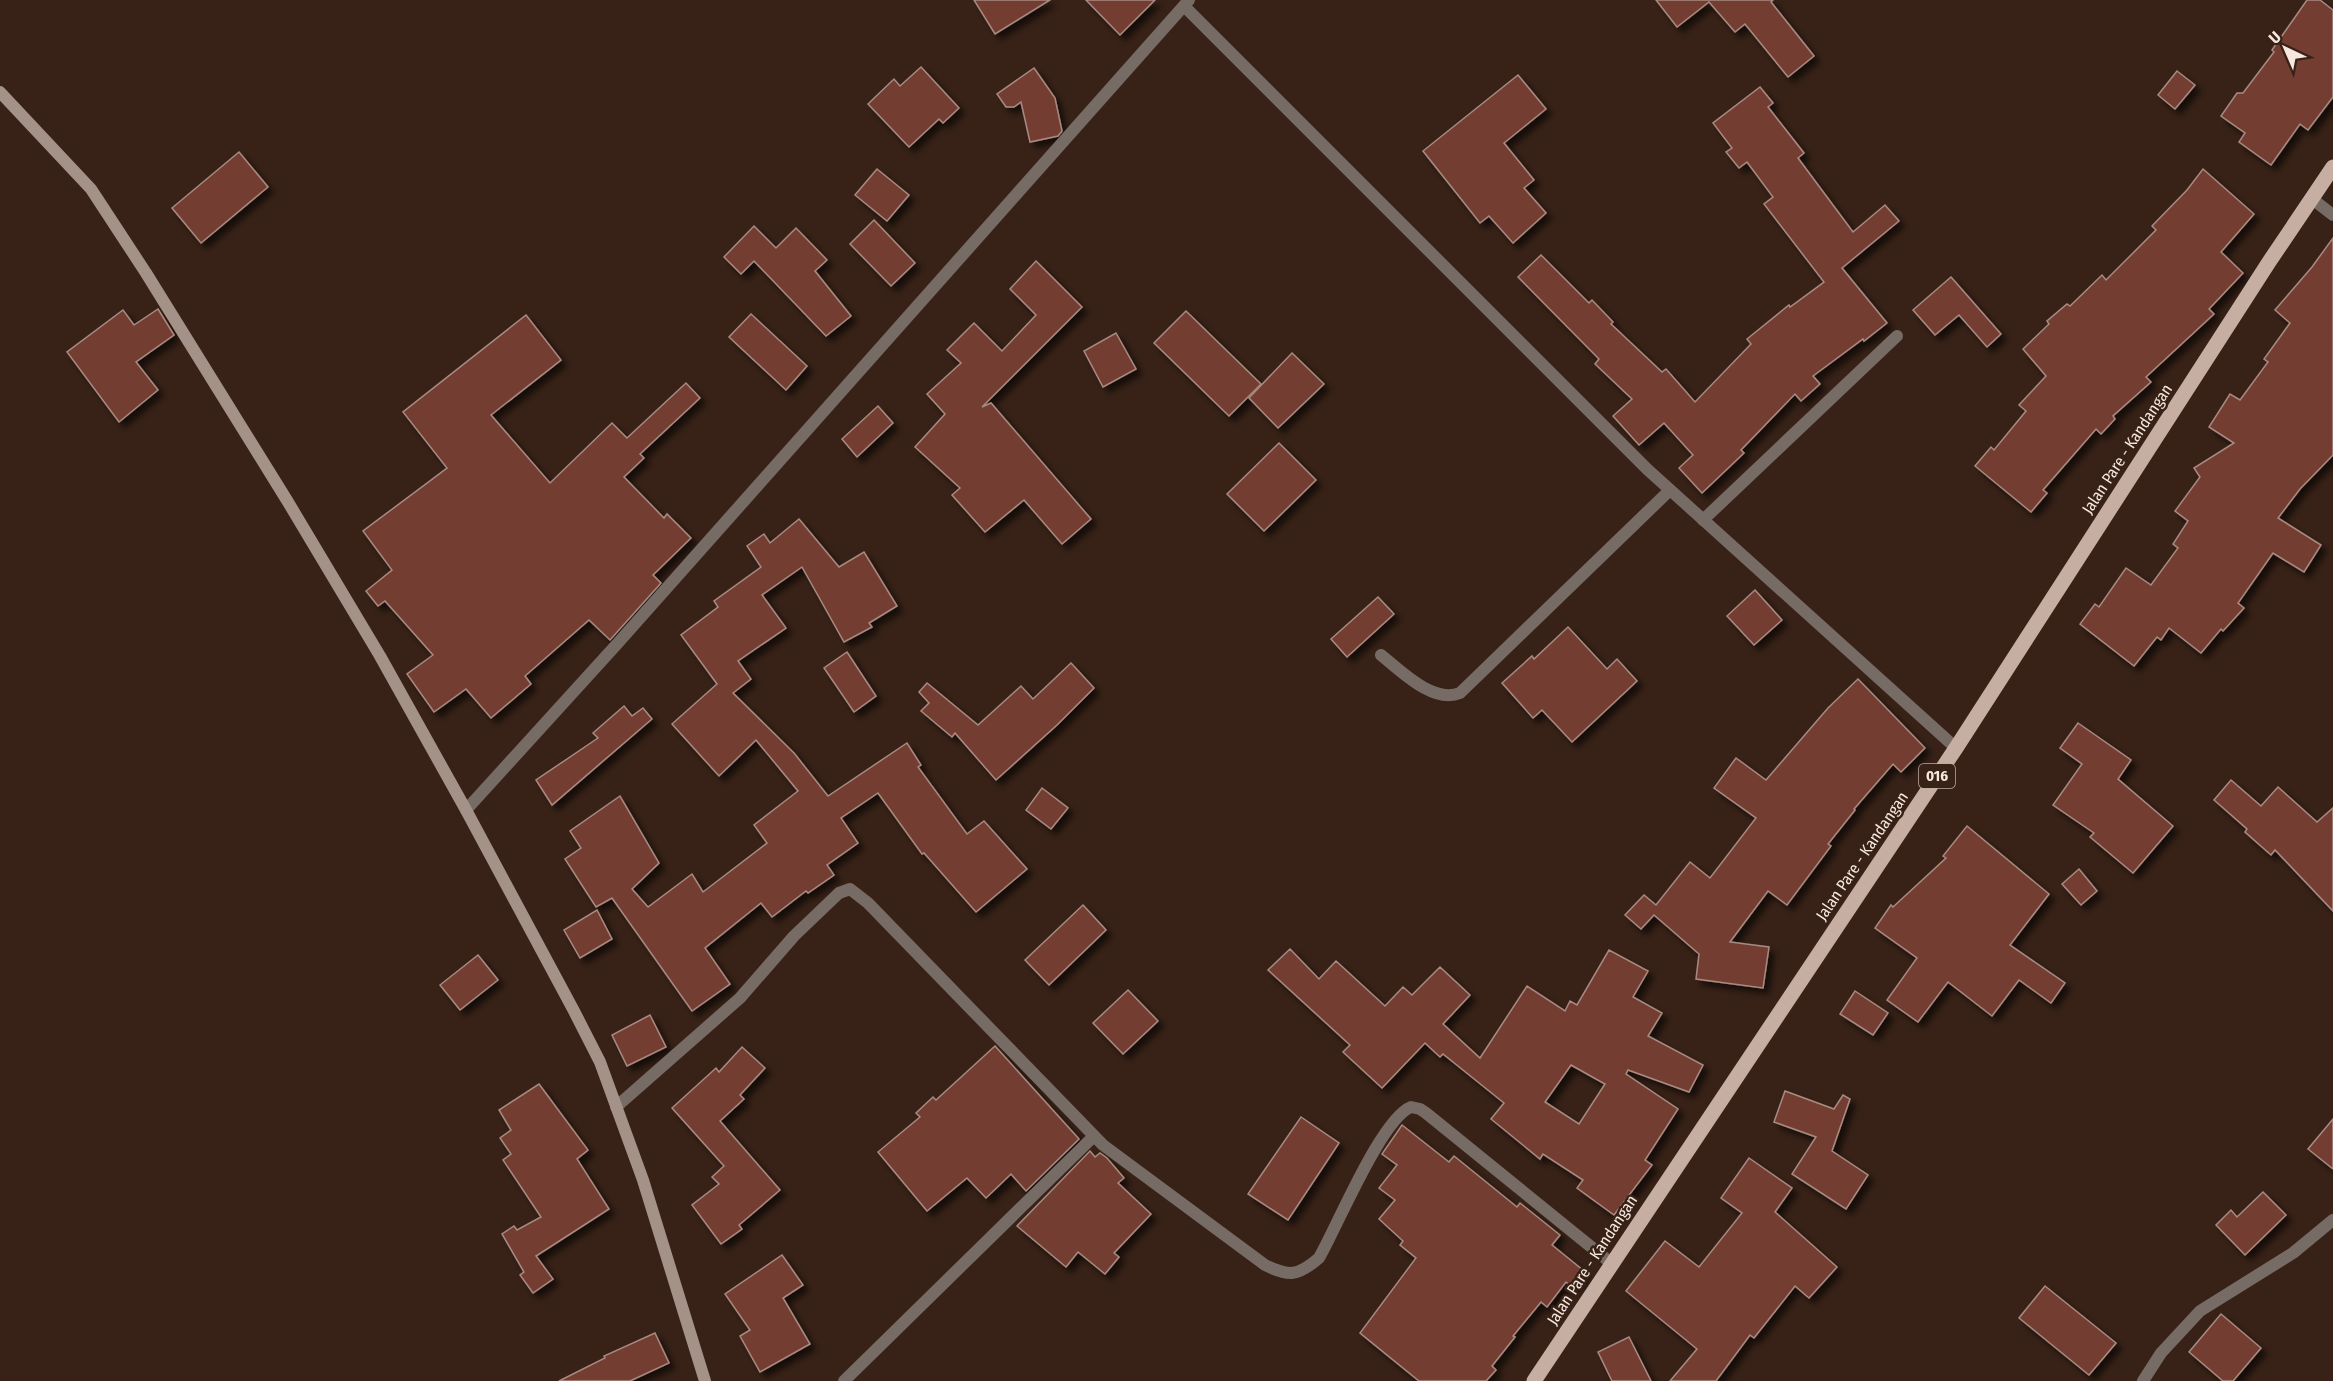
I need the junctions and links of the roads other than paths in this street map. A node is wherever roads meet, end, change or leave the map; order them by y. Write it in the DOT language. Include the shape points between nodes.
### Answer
graph roads {
  1 [pos="1186,3"];
  2 [pos="0,92"];
  3 [pos="2333,167"];
  4 [pos="2311,198"];
  5 [pos="2333,216"];
  6 [pos="1897,336"];
  7 [pos="1670,490"];
  8 [pos="1703,520"];
  9 [pos="1381,655"];
  10 [pos="1956,748"];
  11 [pos="466,810"];
  12 [pos="616,1107"];
  13 [pos="1094,1136"];
  14 [pos="2333,1220"];
  15 [pos="1611,1263"];
  16 [pos="705,1381"];
  17 [pos="844,1381"];
  18 [pos="1534,1381"];
  19 [pos="2143,1381"];
  1 -- 7 [label="street"];
  1 -- 11 [label="street"];
  2 -- 11 [label="street" via="91,189 146,273 288,501"];
  3 -- 4 [label="main road, Jalan Pare - Kandangan / 016"];
  4 -- 5 [label="street"];
  4 -- 10 [label="main road, Jalan Pare - Kandangan / 016"];
  6 -- 8 [label="street"];
  7 -- 8 [label="street"];
  7 -- 9 [label="street" via="1460,693 1435,693"];
  8 -- 10 [label="street"];
  10 -- 15 [label="main road, Jalan Pare - Kandangan / 016"];
  11 -- 12 [label="street" via="600,1062"];
  12 -- 13 [label="street" via="740,998 838,893 850,889"];
  12 -- 16 [label="street" via="643,1180"];
  13 -- 15 [label="street" via="1265,1265 1286,1274 1307,1268 1319,1258 1384,1136 1404,1112 1416,1108"];
  13 -- 17 [label="street"];
  14 -- 19 [label="street" via="2293,1253 2199,1311 2161,1353"];
  15 -- 18 [label="main road, Jalan Pare - Kandangan / 016"];
}
